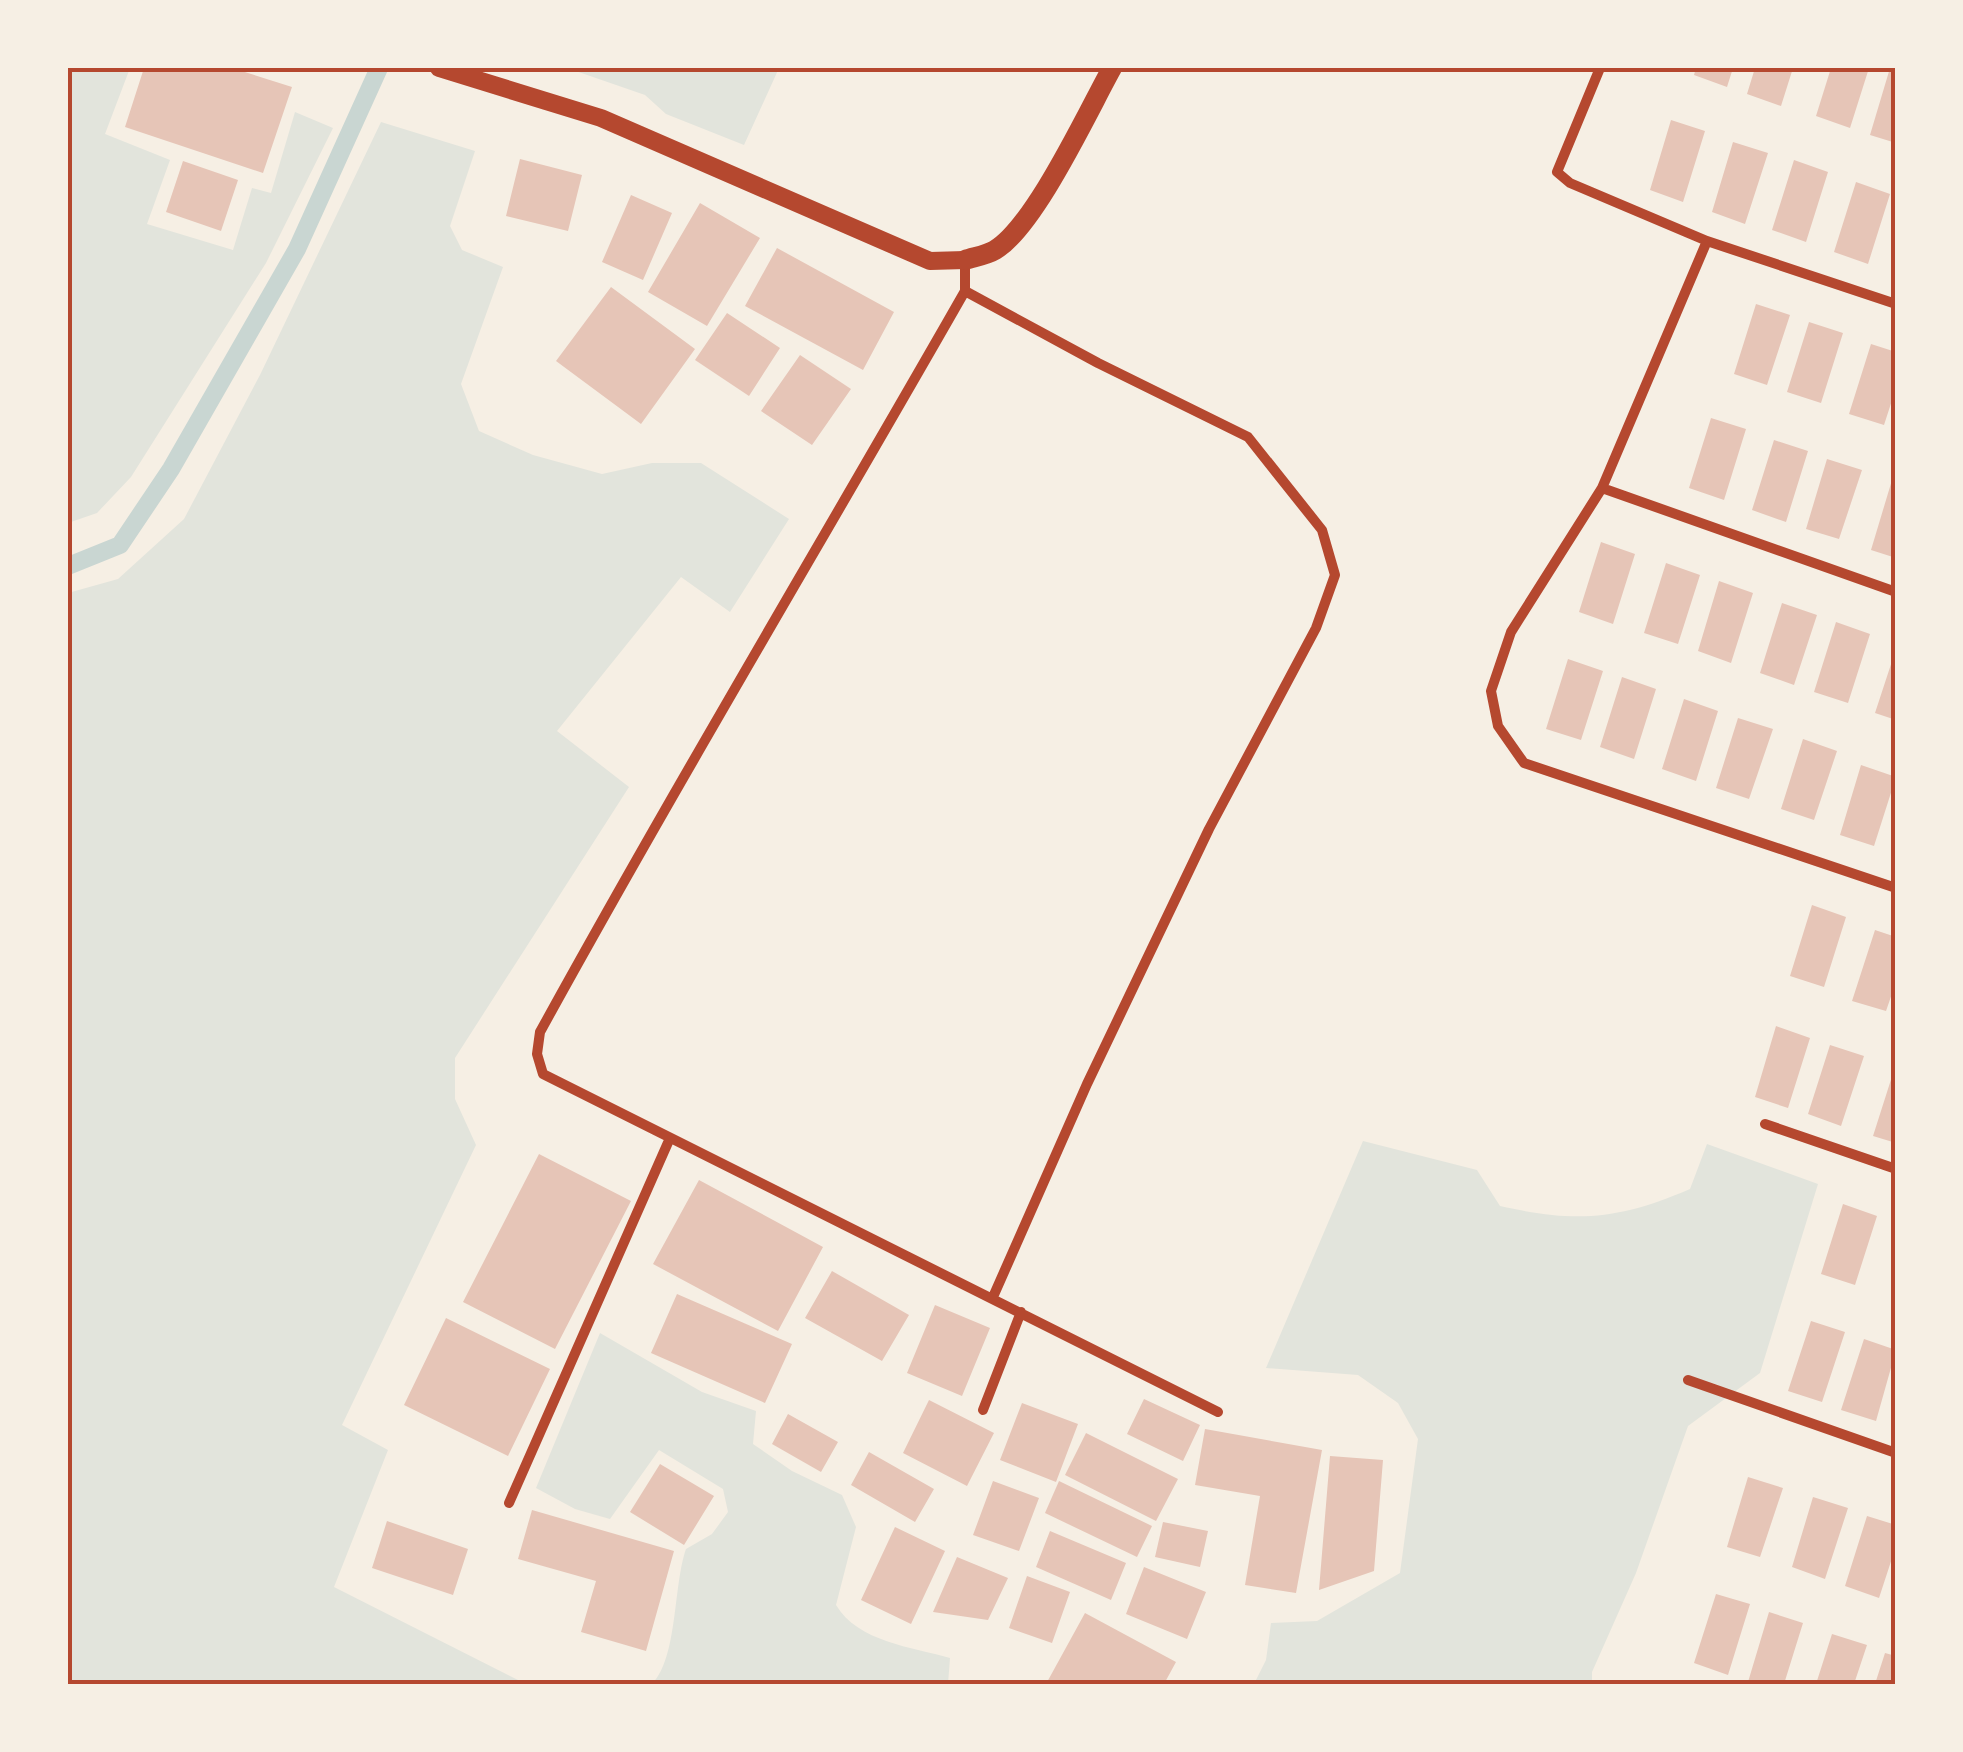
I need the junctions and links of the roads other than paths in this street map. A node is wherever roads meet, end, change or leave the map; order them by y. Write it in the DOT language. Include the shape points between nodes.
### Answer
graph roads {
  1 [pos="439,68"];
  2 [pos="1112,68"];
  3 [pos="1600,68"];
  4 [pos="1707,241"];
  5 [pos="965,260"];
  6 [pos="964,291"];
  7 [pos="1896,304"];
  8 [pos="1602,488"];
  9 [pos="1896,592"];
  10 [pos="1896,888"];
  11 [pos="1765,1124"];
  12 [pos="670,1138"];
  13 [pos="1896,1169"];
  14 [pos="993,1297"];
  15 [pos="1021,1312"];
  16 [pos="1688,1380"];
  17 [pos="982,1410"];
  18 [pos="1218,1412"];
  19 [pos="1896,1454"];
  20 [pos="508,1503"];
  1 -- 5 [label="street" via="679,148 930,261"];
  2 -- 5 [label="main road" via="1017,228 995,250"];
  3 -- 4 [label="street" via="1557,172"];
  4 -- 7 [label="street"];
  4 -- 8 [label="street"];
  5 -- 6 [label="street"];
  6 -- 12 [label="street" via="540,1032 543,1074"];
  6 -- 14 [label="street" via="1248,437 1322,530 1335,575 1316,628 1209,829 1095,1067"];
  8 -- 9 [label="street"];
  8 -- 10 [label="street" via="1512,632 1492,691 1498,726 1524,763"];
  11 -- 13 [label="street"];
  12 -- 14 [label="street"];
  12 -- 20 [label="street"];
  14 -- 15 [label="street"];
  15 -- 17 [label="street"];
  15 -- 18 [label="street"];
  16 -- 19 [label="street"];
}
